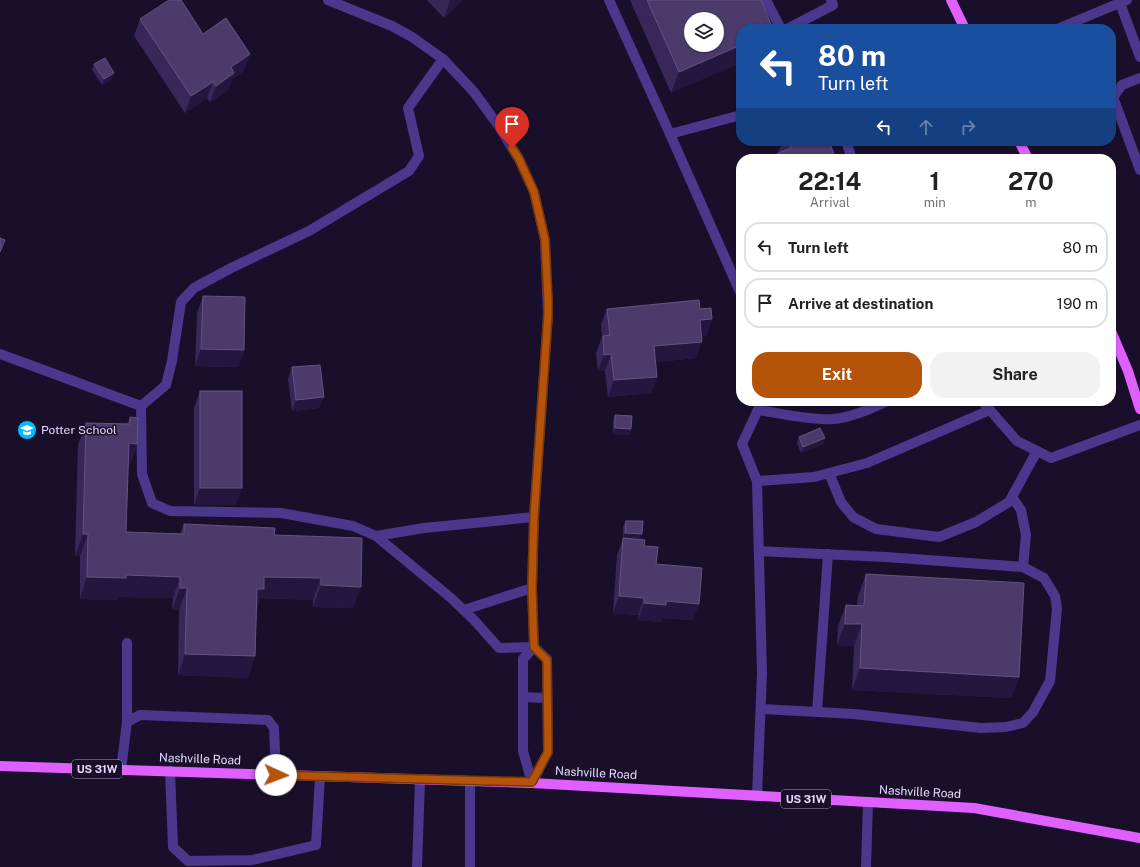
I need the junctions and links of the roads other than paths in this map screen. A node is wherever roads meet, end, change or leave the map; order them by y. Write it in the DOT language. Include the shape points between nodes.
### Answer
graph roads {
  1 [pos="328,0"];
  2 [pos="608,0"];
  3 [pos="766,0"];
  4 [pos="831,0"];
  5 [pos="951,0"];
  6 [pos="1123,1"];
  7 [pos="778,24"];
  8 [pos="796,24"];
  9 [pos="963,24"];
  10 [pos="1069,24"];
  11 [pos="1140,57"];
  12 [pos="443,59"];
  13 [pos="1140,78"];
  14 [pos="1116,93"];
  15 [pos="1116,105"];
  16 [pos="736,116"];
  17 [pos="670,134"];
  18 [pos="1140,170"];
  19 [pos="736,283"];
  20 [pos="1116,343"];
  21 [pos="0,354"];
  22 [pos="141,406"];
  23 [pos="760,406"];
  24 [pos="874,406"];
  25 [pos="986,406"];
  26 [pos="1140,409"];
  27 [pos="990,410"];
  28 [pos="1140,425"];
  29 [pos="1037,451"];
  30 [pos="829,473"];
  31 [pos="757,481"];
  32 [pos="1012,497"];
  33 [pos="534,517"];
  34 [pos="376,536"];
  35 [pos="759,551"];
  36 [pos="828,554"];
  37 [pos="1023,567"];
  38 [pos="532,588"];
  39 [pos="464,610"];
  40 [pos="127,643"];
  41 [pos="534,647"];
  42 [pos="524,697"];
  43 [pos="547,698"];
  44 [pos="761,709"];
  45 [pos="817,712"];
  46 [pos="127,722"];
  47 [pos="0,766"];
  48 [pos="121,770"];
  49 [pos="170,771"];
  50 [pos="276,775"];
  51 [pos="320,776"];
  52 [pos="420,780"];
  53 [pos="470,781"];
  54 [pos="532,782"];
  55 [pos="757,796"];
  56 [pos="868,802"];
  57 [pos="1140,838"];
  58 [pos="417,867"];
  59 [pos="470,867"];
  60 [pos="866,867"];
  1 -- 12 [label="street" via="412,36"];
  2 -- 17 [label="street"];
  3 -- 7 [label="street"];
  4 -- 8 [label="street" via="833,5"];
  5 -- 9 [label="main road"];
  6 -- 10 [label="street"];
  6 -- 11 [label="street"];
  12 -- 22 [label="street" via="408,108 419,156 409,171 309,231 194,288 181,302 166,385"];
  12 -- 33 [label="street" via="474,92 519,159 534,192 545,240 548,315"];
  13 -- 14 [label="street" via="1122,85"];
  15 -- 18 [label="street"];
  16 -- 17 [label="street"];
  17 -- 19 [label="street"];
  20 -- 26 [label="main road"];
  21 -- 22 [label="street"];
  22 -- 34 [label="street" via="142,474 152,504 170,511 281,513 353,526"];
  23 -- 24 [label="street" via="810,418 834,419"];
  23 -- 31 [label="street" via="742,444"];
  25 -- 27 [label="street"];
  27 -- 29 [label="street" via="1017,441"];
  27 -- 30 [label="street" via="867,463"];
  28 -- 29 [label="street" via="1051,458"];
  29 -- 32 [label="street"];
  30 -- 31 [label="street" via="814,477"];
  30 -- 32 [label="street" via="842,502 853,517 876,529 939,537 976,522 1009,502"];
  31 -- 35 [label="street"];
  32 -- 37 [label="street" via="1021,510 1026,535"];
  33 -- 34 [label="street" via="424,528"];
  33 -- 38 [label="street"];
  34 -- 39 [label="street"];
  35 -- 36 [label="street"];
  35 -- 44 [label="street"];
  36 -- 37 [label="street"];
  36 -- 45 [label="street"];
  37 -- 45 [label="street" via="1044,578 1054,596 1057,609 1050,681 1033,712 1023,723 1006,727 980,728"];
  38 -- 39 [label="street"];
  38 -- 41 [label="street"];
  39 -- 41 [label="street" via="499,648"];
  40 -- 46 [label="street"];
  41 -- 42 [label="street" via="523,659"];
  41 -- 43 [label="street" via="547,660"];
  42 -- 43 [label="street"];
  42 -- 54 [label="street" via="522,751"];
  43 -- 54 [label="street" via="548,752"];
  44 -- 45 [label="street"];
  44 -- 55 [label="street"];
  46 -- 48 [label="street"];
  46 -- 50 [label="street" via="140,715 268,720 274,728"];
  47 -- 48 [label="main road, Nashville Road / US 31W"];
  48 -- 49 [label="main road, Nashville Road / US 31W"];
  49 -- 50 [label="main road, Nashville Road / US 31W"];
  49 -- 51 [label="street" via="173,847 188,861 252,860 316,845"];
  50 -- 51 [label="main road, Nashville Road / US 31W"];
  51 -- 52 [label="main road, Nashville Road / US 31W"];
  52 -- 53 [label="main road, Nashville Road / US 31W"];
  52 -- 58 [label="street"];
  53 -- 54 [label="main road, Nashville Road / US 31W"];
  53 -- 59 [label="street"];
  54 -- 55 [label="main road, Nashville Road / US 31W"];
  55 -- 56 [label="main road, Nashville Road / US 31W"];
  56 -- 57 [label="main road, Nashville Road / US 31W" via="974,808"];
  56 -- 60 [label="street"];
}
